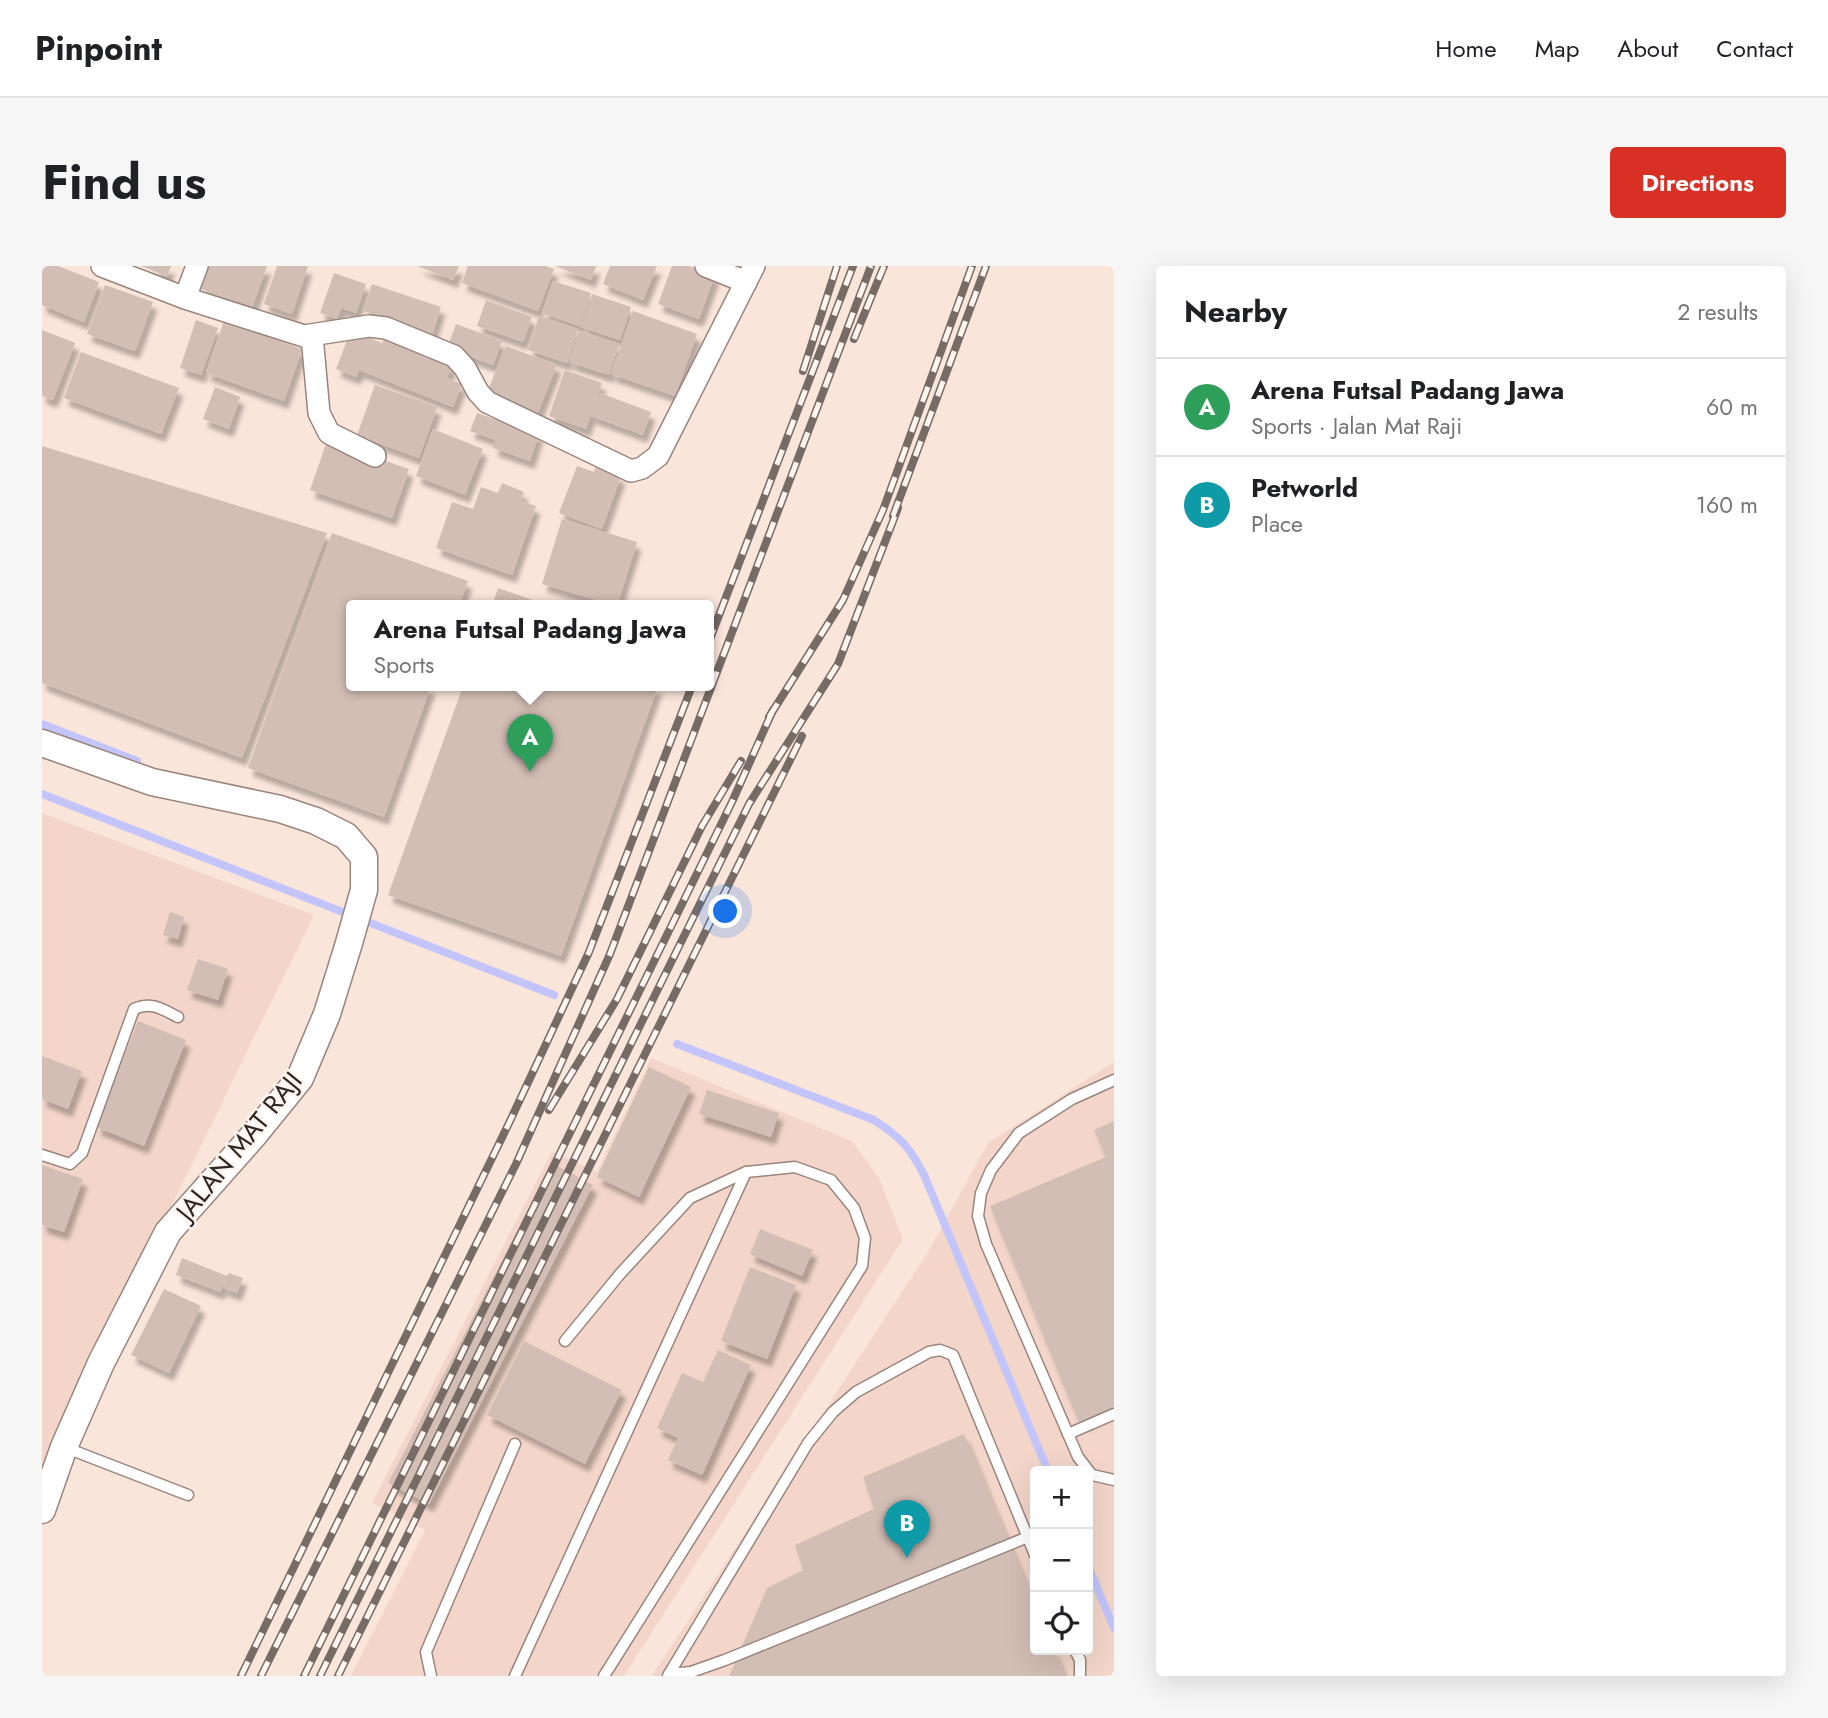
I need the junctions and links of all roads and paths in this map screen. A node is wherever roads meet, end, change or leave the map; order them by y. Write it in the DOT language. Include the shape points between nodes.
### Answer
graph roads {
  1 [pos="102,266"];
  2 [pos="197,266"];
  3 [pos="706,266"];
  4 [pos="750,274"];
  5 [pos="186,298"];
  6 [pos="312,335"];
  7 [pos="375,456"];
  8 [pos="42,743"];
  9 [pos="178,1017"];
  10 [pos="1114,1080"];
  11 [pos="42,1155"];
  12 [pos="746,1172"];
  13 [pos="565,1341"];
  14 [pos="1114,1414"];
  15 [pos="1068,1434"];
  16 [pos="514,1444"];
  17 [pos="64,1447"];
  18 [pos="1114,1480"];
  19 [pos="188,1495"];
  20 [pos="42,1510"];
  21 [pos="1028,1537"];
  22 [pos="1030,1542"];
  23 [pos="1078,1655"];
  24 [pos="668,1675"];
  25 [pos="431,1676"];
  26 [pos="515,1676"];
  27 [pos="604,1676"];
  28 [pos="1080,1676"];
  1 -- 5 [label="street"];
  2 -- 5 [label="street"];
  3 -- 4 [label="street"];
  4 -- 6 [label="street" via="658,456 631,471 487,402 454,356 386,328 369,326"];
  5 -- 6 [label="street"];
  6 -- 7 [label="street" via="320,413 329,433"];
  8 -- 17 [label="street, JALAN MAT RAJI" via="152,782 316,821 346,836 364,857 364,890 349,943 327,1014 299,1078 168,1232"];
  9 -- 11 [label="lane" via="156,1006 144,1004 134,1009 82,1153 70,1164"];
  10 -- 15 [label="lane" via="1019,1133 992,1170 981,1193 978,1216"];
  12 -- 13 [label="lane" via="690,1198"];
  12 -- 26 [label="lane"];
  12 -- 27 [label="lane" via="795,1167 831,1180 854,1208 865,1238 862,1266"];
  14 -- 15 [label="lane"];
  15 -- 18 [label="lane" via="1092,1475"];
  16 -- 25 [label="lane" via="426,1652"];
  17 -- 19 [label="lane"];
  17 -- 20 [label="street, JALAN MAT RAJI"];
  21 -- 22 [label="lane"];
  21 -- 24 [label="lane" via="725,1660"];
  21 -- 24 [label="lane" via="953,1355 929,1352 856,1392 833,1412 808,1443"];
  23 -- 28 [label="lane"];
}
